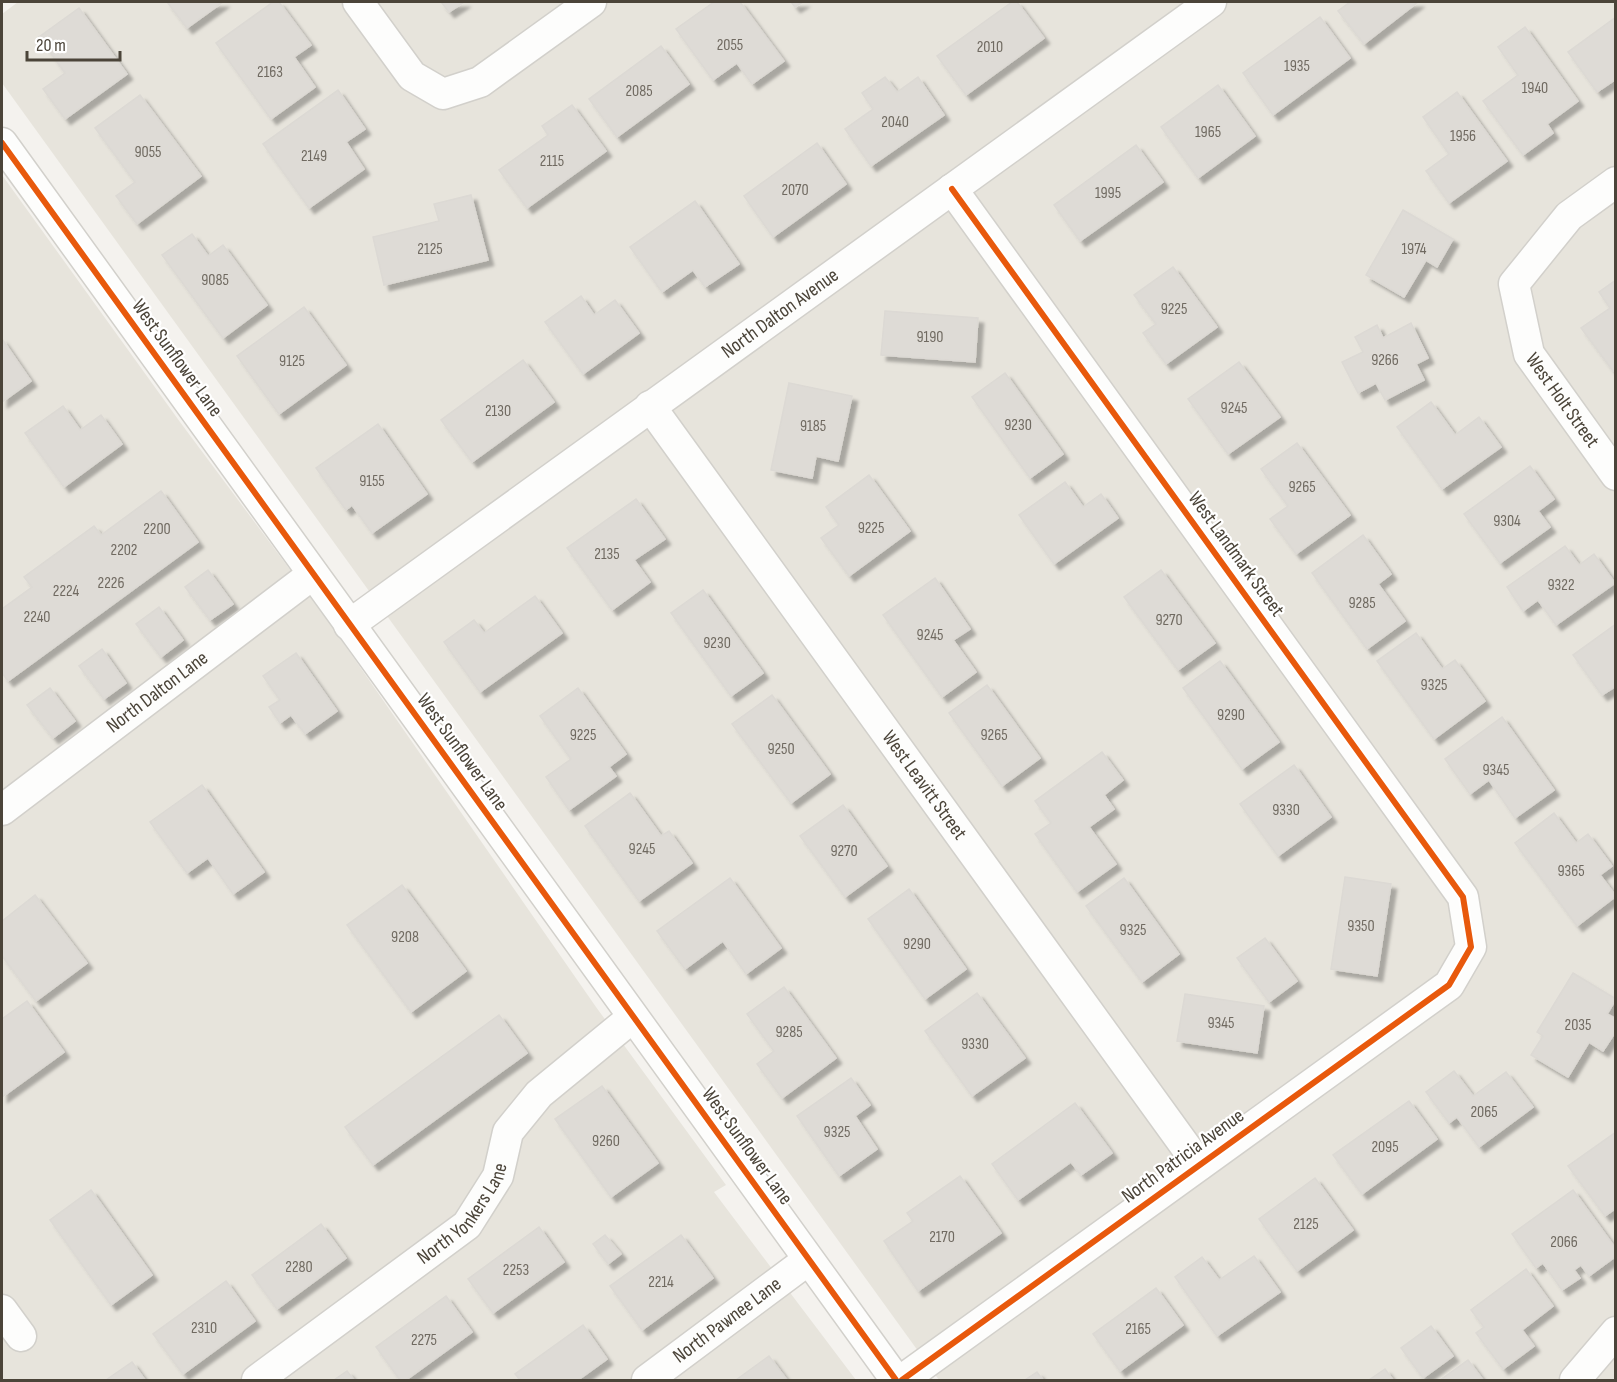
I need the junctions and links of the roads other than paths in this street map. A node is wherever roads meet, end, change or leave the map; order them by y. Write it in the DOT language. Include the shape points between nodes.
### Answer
graph roads {
  1 [pos="358,2"];
  2 [pos="591,2"];
  3 [pos="1211,2"];
  4 [pos="2,143"];
  5 [pos="1616,182"];
  6 [pos="952,189"];
  7 [pos="650,406"];
  8 [pos="1616,475"];
  9 [pos="313,574"];
  10 [pos="349,624"];
  11 [pos="2,810"];
  12 [pos="1471,947"];
  13 [pos="633,1017"];
  14 [pos="1199,1166"];
  15 [pos="808,1260"];
  16 [pos="2,1310"];
  17 [pos="1616,1332"];
  18 [pos="21,1336"];
  19 [pos="257,1380"];
  20 [pos="647,1380"];
  21 [pos="896,1380"];
  22 [pos="902,1380"];
  23 [pos="1575,1380"];
  1 -- 2 [label="street" via="412,76 443,93 480,82"];
  3 -- 6 [label="street, North Dalton Avenue"];
  4 -- 9 [label="street, West Sunflower Lane"];
  5 -- 8 [label="street, West Holt Street" via="1569,216 1514,284 1529,354"];
  6 -- 7 [label="street, North Dalton Avenue"];
  6 -- 12 [label="street, West Landmark Street" via="1463,897"];
  7 -- 10 [label="street, North Dalton Avenue"];
  7 -- 14 [label="street, West Leavitt Street"];
  9 -- 10 [label="street, West Sunflower Lane"];
  9 -- 11 [label="street, North Dalton Lane"];
  10 -- 13 [label="street, West Sunflower Lane"];
  12 -- 14 [label="street, North Patricia Avenue" via="1449,985"];
  13 -- 15 [label="street, West Sunflower Lane"];
  13 -- 19 [label="street, North Yonkers Lane" via="539,1094 508,1132 498,1176 467,1225"];
  14 -- 22 [label="street, North Patricia Avenue"];
  15 -- 20 [label="street, North Pawnee Lane"];
  15 -- 21 [label="street, West Sunflower Lane"];
  16 -- 18 [label="street"];
  17 -- 23 [label="street"];
}
